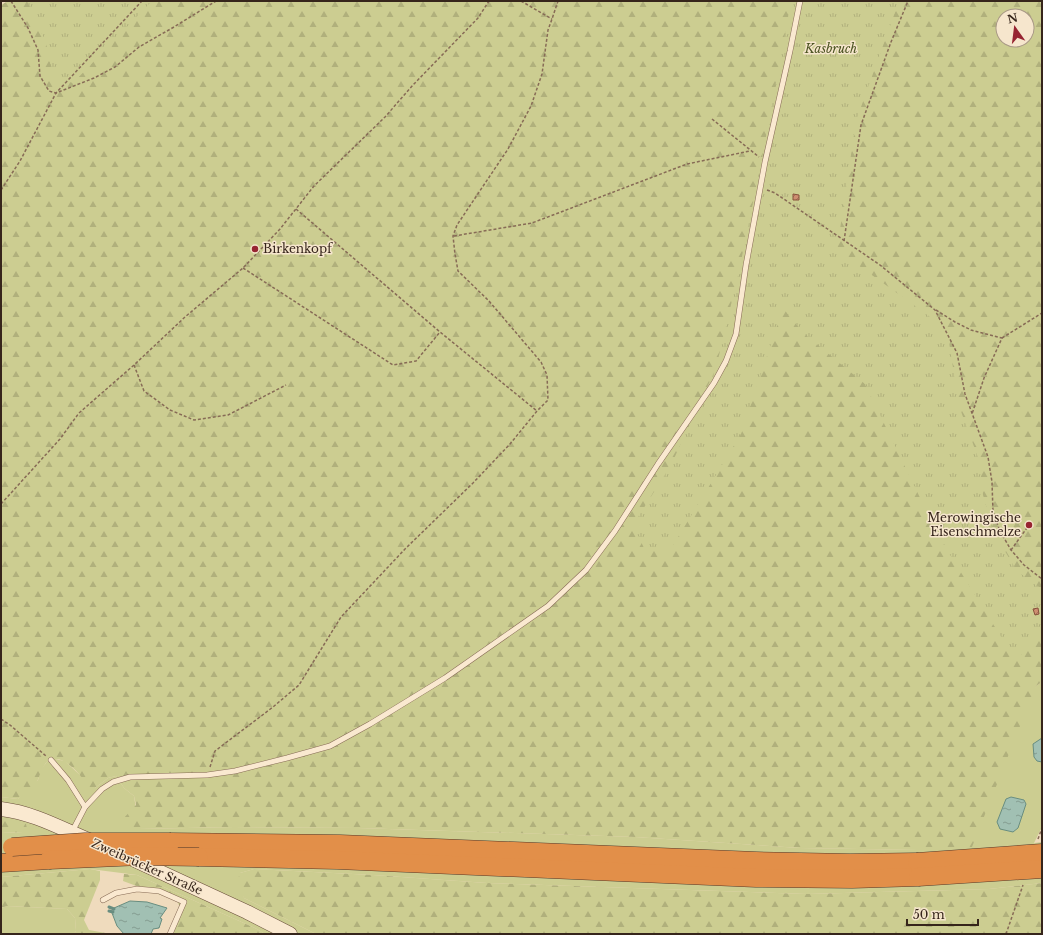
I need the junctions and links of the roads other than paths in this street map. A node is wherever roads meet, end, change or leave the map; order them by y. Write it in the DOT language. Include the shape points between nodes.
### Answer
graph roads {
  1 [pos="800,1"];
  2 [pos="51,760"];
  3 [pos="86,807"];
  4 [pos="1,809"];
  5 [pos="72,833"];
  6 [pos="7,847"];
  7 [pos="1042,853"];
  8 [pos="1,863"];
  9 [pos="918,869"];
  10 [pos="1042,869"];
  11 [pos="103,900"];
  12 [pos="170,934"];
  13 [pos="290,934"];
  1 -- 3 [label="lane" via="760,188 736,334 726,361 615,531 586,570 548,606 445,678 330,746 235,771 206,775 130,777 113,782 102,789"];
  2 -- 3 [label="lane"];
  3 -- 5 [label="lane"];
  4 -- 5 [label="main road, Zweibrücker Straße" via="31,815"];
  5 -- 13 [label="main road, Zweibrücker Straße"];
  6 -- 9 [label="highway, bridge" via="85,842 340,844 850,863"];
  7 -- 9 [label="highway, bridge"];
  8 -- 9 [label="highway, bridge" via="141,856 199,857 337,860 756,878 852,879"];
  9 -- 10 [label="highway, bridge"];
  11 -- 12 [label="lane" via="116,893 137,889 159,891 184,902"];
}
